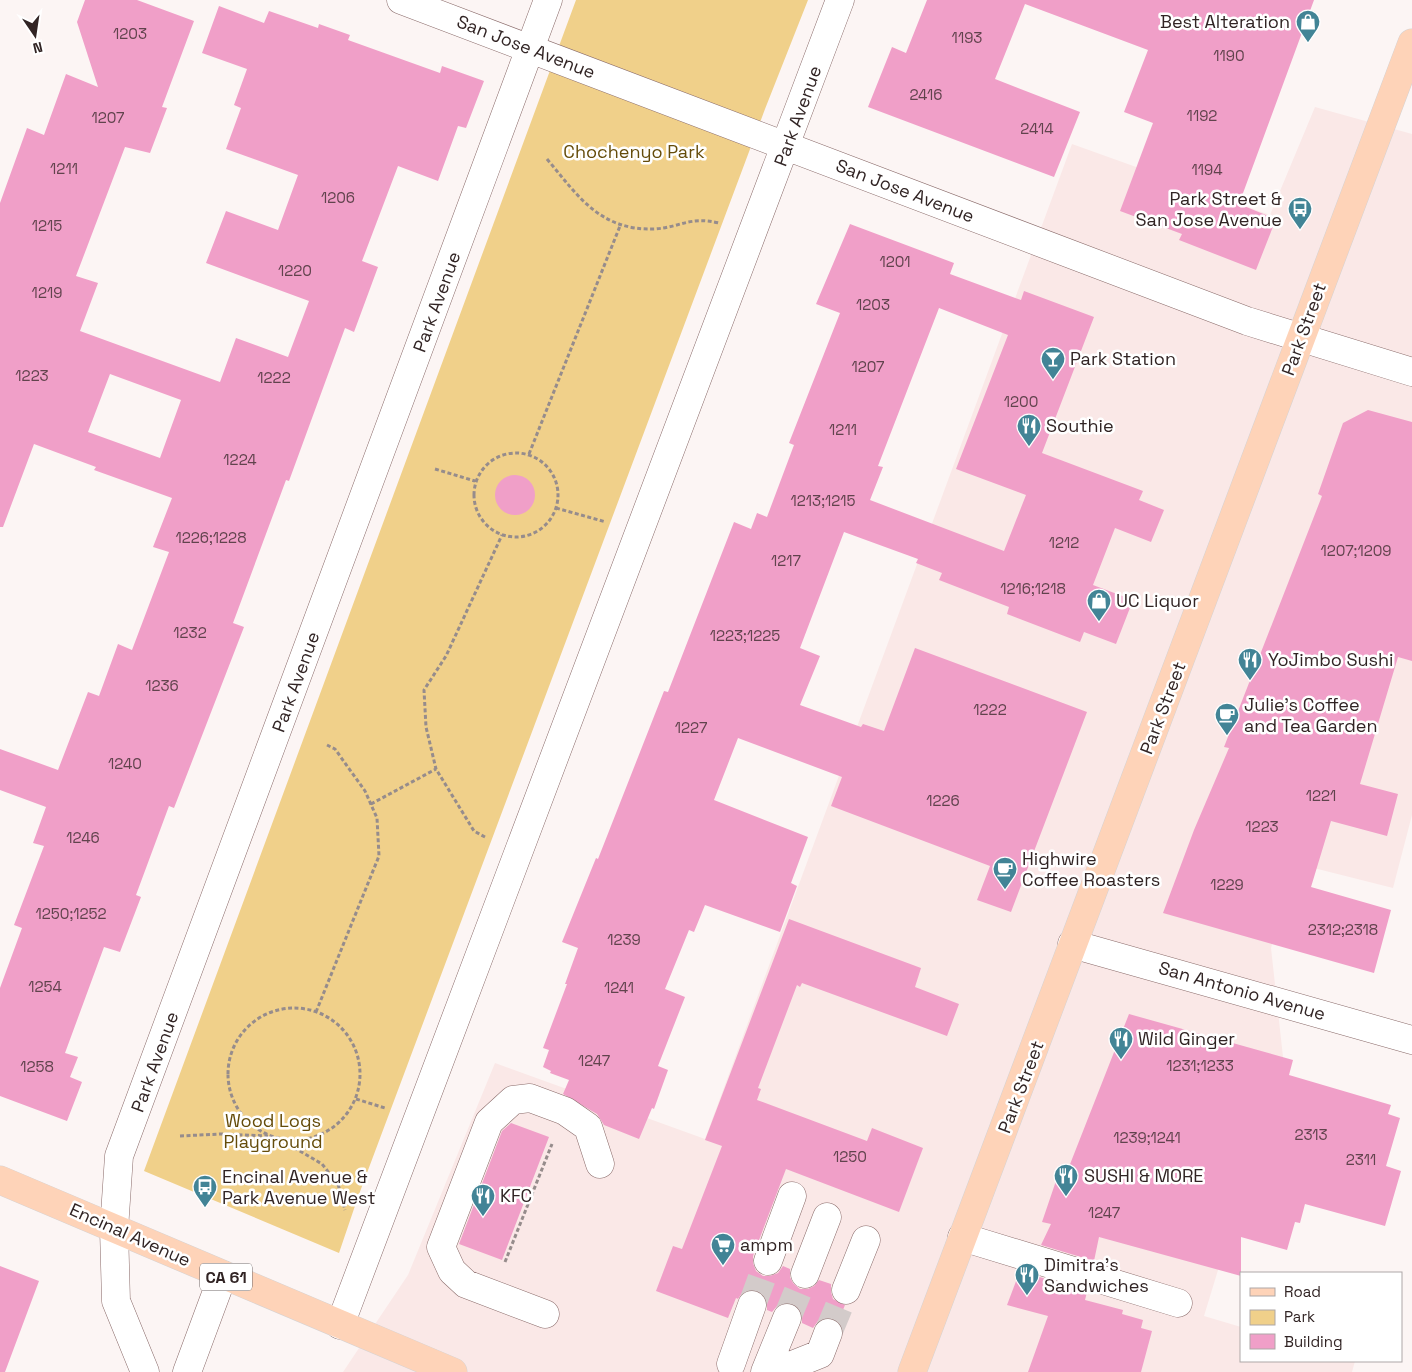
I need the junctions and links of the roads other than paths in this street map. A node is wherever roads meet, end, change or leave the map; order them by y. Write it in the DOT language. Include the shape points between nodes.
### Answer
graph roads {
  1 [pos="401,0"];
  2 [pos="548,0"];
  3 [pos="840,0"];
  4 [pos="1412,43"];
  5 [pos="531,49"];
  6 [pos="786,146"];
  7 [pos="1300,338"];
  8 [pos="1412,372"];
  9 [pos="1072,944"];
  10 [pos="1412,1040"];
  11 [pos="600,1164"];
  12 [pos="0,1180"];
  13 [pos="792,1196"];
  14 [pos="827,1217"];
  15 [pos="114,1229"];
  16 [pos="962,1238"];
  17 [pos="866,1240"];
  18 [pos="768,1261"];
  19 [pos="805,1274"];
  20 [pos="223,1276"];
  21 [pos="846,1290"];
  22 [pos="1178,1303"];
  23 [pos="752,1304"];
  24 [pos="545,1314"];
  25 [pos="787,1318"];
  26 [pos="340,1325"];
  27 [pos="828,1333"];
  28 [pos="410,1364"];
  29 [pos="731,1364"];
  30 [pos="145,1372"];
  31 [pos="187,1372"];
  32 [pos="453,1372"];
  33 [pos="765,1372"];
  34 [pos="775,1372"];
  35 [pos="912,1372"];
  1 -- 5 [label="street, San Jose Avenue"];
  2 -- 5 [label="street, Park Avenue"];
  3 -- 6 [label="street, Park Avenue"];
  4 -- 7 [label="main road, Park Street"];
  5 -- 6 [label="street, San Jose Avenue"];
  5 -- 15 [label="street, Park Avenue" via="119,1156"];
  6 -- 7 [label="street, San Jose Avenue" via="1247,321"];
  6 -- 26 [label="street, Park Avenue"];
  7 -- 8 [label="street, San Jose Avenue"];
  7 -- 9 [label="main road, Park Street"];
  9 -- 10 [label="street, San Antonio Avenue"];
  9 -- 16 [label="main road, Park Street" via="1013,1109"];
  11 -- 24 [label="street" via="588,1127 566,1111 530,1098 513,1100 489,1122 441,1247 452,1271 466,1284"];
  12 -- 15 [label="main road, Encinal Avenue / CA 61"];
  13 -- 18 [label="street"];
  14 -- 19 [label="street"];
  15 -- 20 [label="main road, Encinal Avenue / CA 61"];
  15 -- 30 [label="street, Park Avenue" via="116,1301"];
  16 -- 22 [label="street"];
  16 -- 35 [label="main road, Park Street"];
  17 -- 21 [label="street"];
  20 -- 26 [label="main road, Encinal Avenue / CA 61"];
  20 -- 31 [label="street"];
  23 -- 29 [label="street"];
  25 -- 33 [label="street"];
  26 -- 28 [label="main road, Encinal Avenue / CA 61"];
  27 -- 34 [label="street" via="820,1354"];
  28 -- 32 [label="main road, Encinal Avenue / CA 61"];
}
